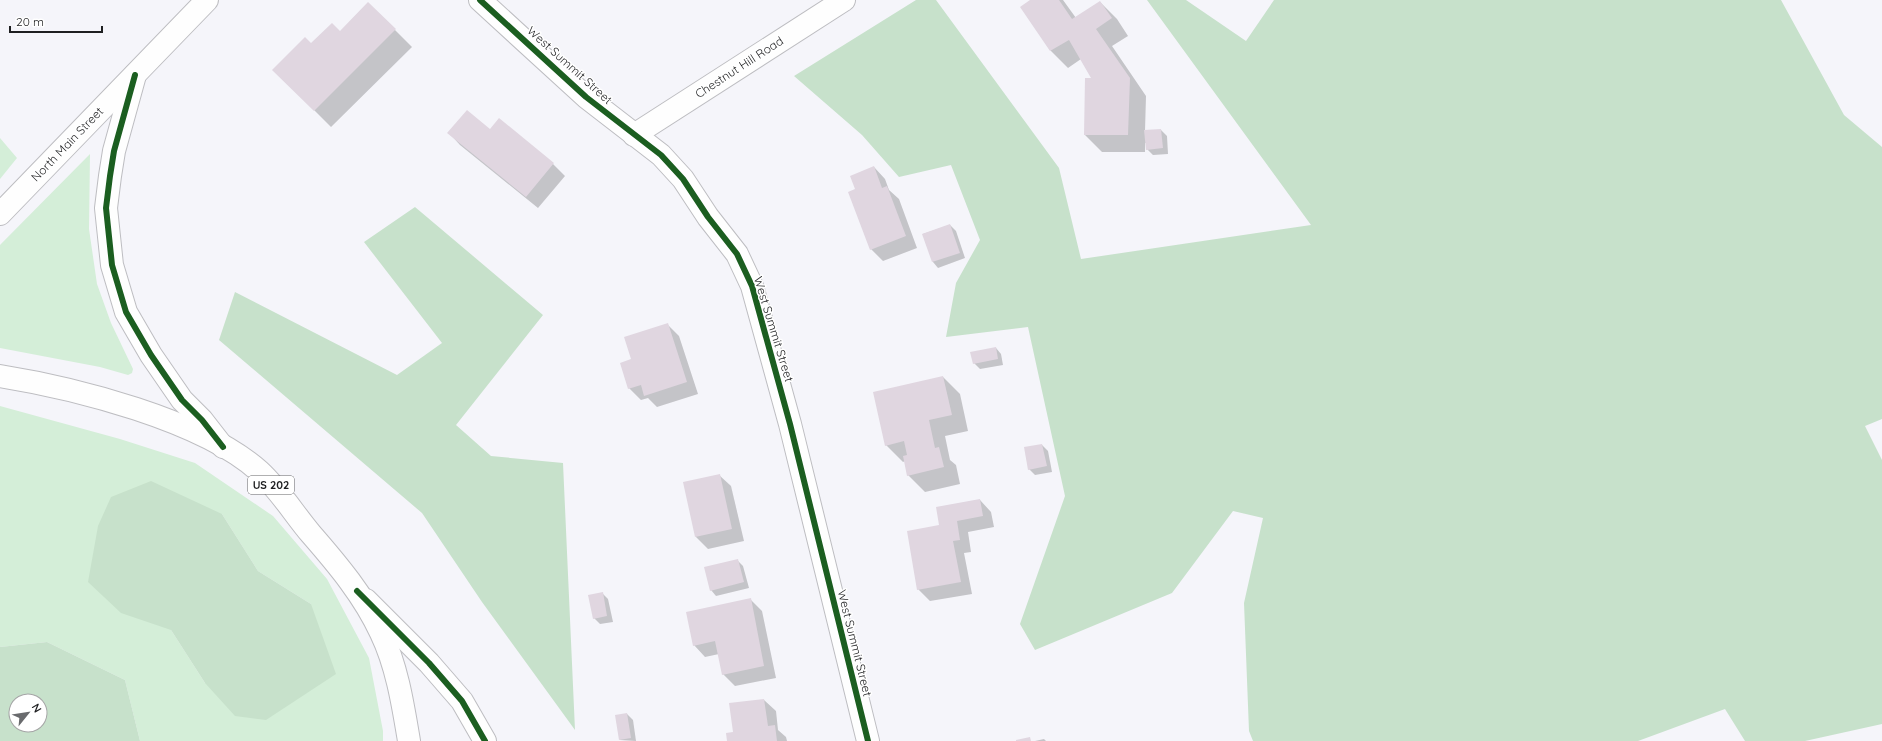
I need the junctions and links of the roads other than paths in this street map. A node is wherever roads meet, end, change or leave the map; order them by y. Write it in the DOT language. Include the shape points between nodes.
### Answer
graph roads {
  1 [pos="206,0"];
  2 [pos="480,0"];
  3 [pos="844,0"];
  4 [pos="135,75"];
  5 [pos="634,135"];
  6 [pos="0,214"];
  7 [pos="0,376"];
  8 [pos="223,447"];
  9 [pos="357,591"];
  10 [pos="409,741"];
  11 [pos="485,741"];
  12 [pos="868,741"];
  1 -- 4 [label="street, North Main Street"];
  2 -- 5 [label="street, West Summit Street" via="586,97"];
  3 -- 5 [label="street, Chestnut Hill Road"];
  4 -- 6 [label="street, North Main Street"];
  4 -- 8 [label="street, North Main Street" via="114,151 106,208 112,265 126,312 151,355 182,400"];
  5 -- 12 [label="street, West Summit Street" via="661,155 683,179 736,254 752,286 790,424"];
  7 -- 8 [label="street, US 202" via="91,396 142,411"];
  8 -- 9 [label="street, US 202" via="259,472"];
  9 -- 10 [label="street, US 202" via="382,633 390,655"];
  9 -- 11 [label="street" via="424,658 462,701"];
}
